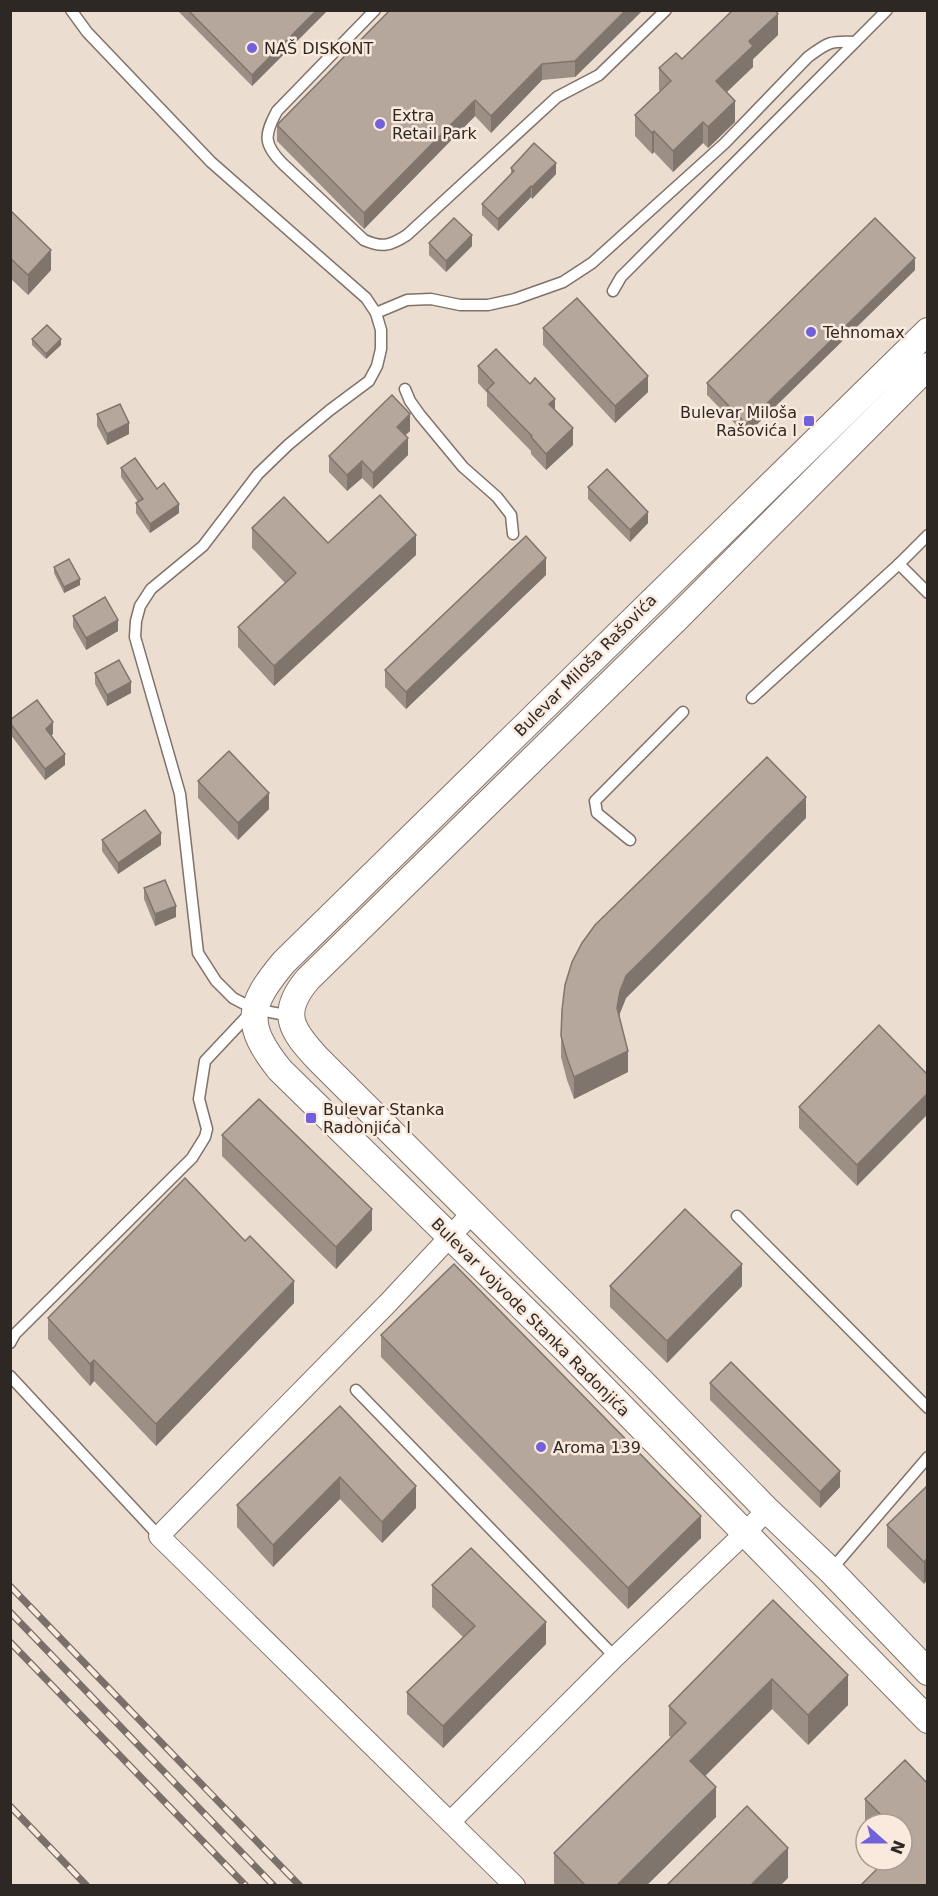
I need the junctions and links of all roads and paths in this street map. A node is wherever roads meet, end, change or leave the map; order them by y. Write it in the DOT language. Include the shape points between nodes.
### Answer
graph roads {
  1 [pos="71,10"];
  2 [pos="375,10"];
  3 [pos="666,10"];
  4 [pos="887,10"];
  5 [pos="855,42"];
  6 [pos="613,291"];
  7 [pos="376,313"];
  8 [pos="927,331"];
  9 [pos="927,366"];
  10 [pos="405,389"];
  11 [pos="513,534"];
  12 [pos="927,535"];
  13 [pos="899,564"];
  14 [pos="927,593"];
  15 [pos="752,698"];
  16 [pos="683,712"];
  17 [pos="630,840"];
  18 [pos="254,1008"];
  19 [pos="291,1016"];
  20 [pos="472,1213"];
  21 [pos="737,1216"];
  22 [pos="451,1237"];
  23 [pos="10,1343"];
  24 [pos="10,1376"];
  25 [pos="356,1390"];
  26 [pos="927,1408"];
  27 [pos="927,1457"];
  28 [pos="767,1510"];
  29 [pos="745,1533"];
  30 [pos="159,1536"];
  31 [pos="831,1571"];
  32 [pos="615,1656"];
  33 [pos="927,1672"];
  34 [pos="927,1720"];
  35 [pos="450,1822"];
  36 [pos="515,1886"];
  1 -- 7 [label="lane" via="87,32 211,162 366,298"];
  2 -- 3 [label="lane" via="276,111 267,142 283,164 364,240 376,246 407,236 556,97 599,75"];
  4 -- 5 [label="lane"];
  5 -- 6 [label="lane" via="621,277"];
  5 -- 7 [label="lane" via="834,41 808,57 725,143 592,263 563,282 488,306 407,300"];
  7 -- 18 [label="lane" via="381,350 369,381 258,474 203,546 151,589 136,621 135,637 180,794 198,953 233,998"];
  8 -- 18 [label="street, Bulevar Miloša Rašovića" via="284,962 262,990"];
  9 -- 19 [label="street, Bulevar Miloša Rašovića" via="676,619 308,979 296,992"];
  10 -- 11 [label="lane" via="410,401 463,467 511,515"];
  12 -- 13 [label="lane"];
  13 -- 14 [label="lane"];
  13 -- 15 [label="lane"];
  16 -- 17 [label="lane" via="595,801 597,813"];
  18 -- 19 [label="lane"];
  18 -- 22 [label="street, Bulevar vojvode Stanka Radonjića" via="258,1038 280,1070"];
  18 -- 23 [label="lane" via="205,1061 199,1099 207,1129 192,1158"];
  19 -- 20 [label="street, Bulevar vojvode Stanka Radonjića" via="306,1046"];
  20 -- 22 [label="street"];
  20 -- 28 [label="street, Bulevar vojvode Stanka Radonjića"];
  21 -- 26 [label="lane"];
  22 -- 29 [label="street, Bulevar vojvode Stanka Radonjića"];
  22 -- 30 [label="street"];
  24 -- 30 [label="lane"];
  25 -- 32 [label="lane"];
  27 -- 31 [label="lane"];
  28 -- 29 [label="street"];
  28 -- 31 [label="street, Bulevar vojvode Stanka Radonjića"];
  29 -- 32 [label="street"];
  29 -- 34 [label="street, Bulevar vojvode Stanka Radonjića"];
  30 -- 35 [label="street"];
  31 -- 33 [label="street, Bulevar vojvode Stanka Radonjića"];
  32 -- 35 [label="street"];
  35 -- 36 [label="street"];
}
